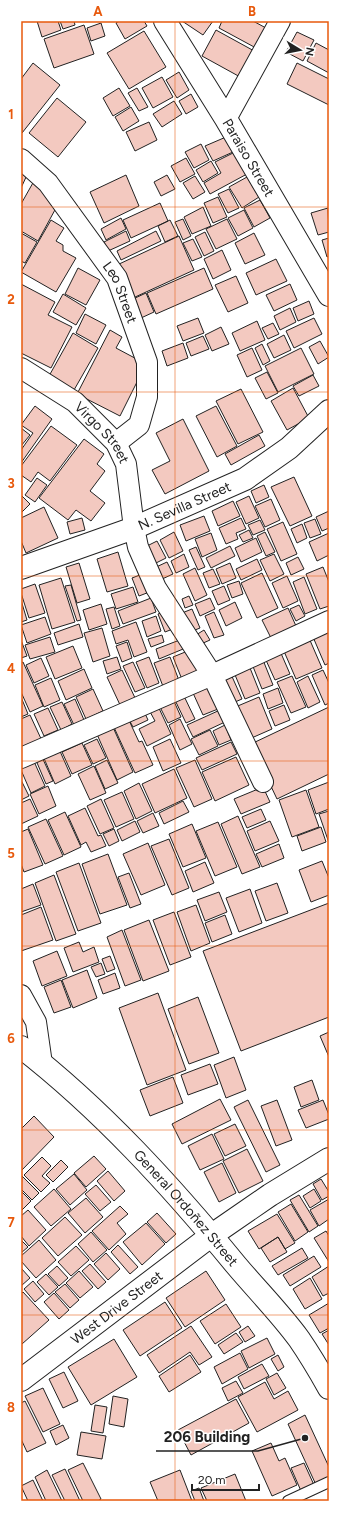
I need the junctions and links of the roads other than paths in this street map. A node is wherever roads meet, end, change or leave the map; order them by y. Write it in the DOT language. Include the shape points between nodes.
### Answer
graph roads {
  1 [pos="165,21"];
  2 [pos="280,21"];
  3 [pos="226,119"];
  4 [pos="21,159"];
  5 [pos="323,274"];
  6 [pos="329,295"];
  7 [pos="21,368"];
  8 [pos="329,411"];
  9 [pos="116,443"];
  10 [pos="134,528"];
  11 [pos="21,568"];
  12 [pos="329,621"];
  13 [pos="212,675"];
  14 [pos="21,758"];
  15 [pos="263,782"];
  16 [pos="21,995"];
  17 [pos="21,1047"];
  18 [pos="42,1064"];
  19 [pos="329,1159"];
  20 [pos="212,1235"];
  21 [pos="21,1380"];
  22 [pos="329,1388"];
  23 [pos="329,1482"];
  24 [pos="288,1501"];
  1 -- 3 [label="street, Paraiso Street"];
  2 -- 3 [label="street"];
  3 -- 5 [label="street, Paraiso Street"];
  4 -- 9 [label="street, Leo Street" via="48,183 117,278 147,362 147,397 139,425"];
  5 -- 6 [label="street, Paraiso Street"];
  7 -- 9 [label="street, Virgo Street" via="75,402"];
  8 -- 10 [label="street, N. Sevilla Street" via="289,448 245,479"];
  9 -- 10 [label="street, Virgo Street" via="126,464"];
  10 -- 11 [label="street, N. Sevilla Street"];
  10 -- 13 [label="street, Virgo Street" via="138,547 156,588"];
  12 -- 13 [label="street"];
  13 -- 14 [label="street"];
  13 -- 15 [label="street, Virgo Street"];
  16 -- 18 [label="street" via="36,1022"];
  17 -- 18 [label="street, General Ordoñez Street"];
  18 -- 20 [label="street, General Ordoñez Street" via="129,1144"];
  19 -- 20 [label="street, West Drive Street"];
  20 -- 21 [label="street, West Drive Street"];
  20 -- 22 [label="street, General Ordoñez Street" via="299,1340"];
  23 -- 24 [label="lane"];
}
